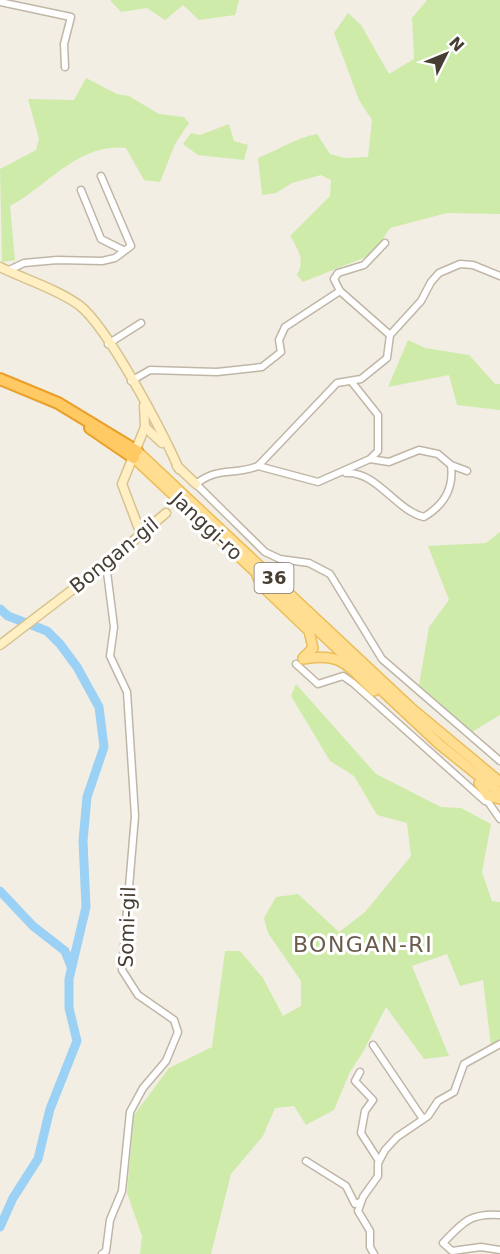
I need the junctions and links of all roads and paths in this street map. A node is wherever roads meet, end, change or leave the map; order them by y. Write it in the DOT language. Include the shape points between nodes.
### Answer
graph roads {
  1 [pos="0,2"];
  2 [pos="65,67"];
  3 [pos="101,176"];
  4 [pos="81,190"];
  5 [pos="385,243"];
  6 [pos="123,250"];
  7 [pos="3,269"];
  8 [pos="500,276"];
  9 [pos="340,291"];
  10 [pos="141,323"];
  11 [pos="390,335"];
  12 [pos="108,344"];
  13 [pos="0,379"];
  14 [pos="131,381"];
  15 [pos="351,381"];
  16 [pos="0,386"];
  17 [pos="143,402"];
  18 [pos="145,428"];
  19 [pos="135,455"];
  20 [pos="370,459"];
  21 [pos="451,465"];
  22 [pos="258,466"];
  23 [pos="179,469"];
  24 [pos="467,471"];
  25 [pos="344,473"];
  26 [pos="196,484"];
  27 [pos="166,513"];
  28 [pos="141,534"];
  29 [pos="106,564"];
  30 [pos="255,570"];
  31 [pos="0,645"];
  32 [pos="296,664"];
  33 [pos="415,721"];
  34 [pos="439,744"];
  35 [pos="456,745"];
  36 [pos="500,761"];
  37 [pos="500,774"];
  38 [pos="500,782"];
  39 [pos="500,793"];
  40 [pos="487,798"];
  41 [pos="500,800"];
  42 [pos="500,819"];
  43 [pos="500,1044"];
  44 [pos="373,1046"];
  45 [pos="360,1072"];
  46 [pos="423,1119"];
  47 [pos="306,1161"];
  48 [pos="379,1161"];
  49 [pos="360,1202"];
  50 [pos="500,1215"];
  51 [pos="500,1250"];
  52 [pos="102,1254"];
  53 [pos="374,1254"];
  1 -- 2 [label="street" via="71,17 64,44"];
  3 -- 6 [label="street" via="131,246"];
  4 -- 6 [label="street" via="101,239"];
  5 -- 9 [label="street" via="364,266 338,273 334,279"];
  6 -- 7 [label="street" via="115,258 102,261 57,260"];
  7 -- 12 [label="street" via="79,306"];
  8 -- 11 [label="street" via="460,264 440,273"];
  9 -- 11 [label="street"];
  9 -- 14 [label="street" via="285,327 279,340 281,352 262,367 217,372 150,370"];
  10 -- 12 [label="street"];
  11 -- 15 [label="street" via="387,358 361,379"];
  12 -- 14 [label="street"];
  13 -- 19 [label="highway, Janggi-ro / 36" via="58,403"];
  14 -- 17 [label="street"];
  15 -- 20 [label="street" via="378,415 378,451"];
  15 -- 22 [label="street" via="337,383"];
  16 -- 19 [label="highway, Janggi-ro / 36" via="56,409"];
  17 -- 18 [label="street"];
  17 -- 23 [label="street"];
  18 -- 19 [label="street"];
  18 -- 23 [label="street" via="159,438"];
  19 -- 28 [label="street" via="122,484"];
  19 -- 30 [label="main road, Janggi-ro / 36"];
  19 -- 35 [label="main road, Janggi-ro / 36"];
  20 -- 21 [label="street" via="389,462 429,450"];
  20 -- 25 [label="street"];
  21 -- 24 [label="street"];
  21 -- 25 [label="street" via="453,478 448,493 424,517 361,474"];
  22 -- 25 [label="street" via="318,482"];
  22 -- 26 [label="street" via="246,471 209,473"];
  23 -- 26 [label="street"];
  26 -- 36 [label="street" via="265,552 280,559 309,563 330,574 382,659"];
  27 -- 28 [label="street, Bongan-gil"];
  28 -- 29 [label="street, Bongan-gil"];
  29 -- 31 [label="street, Bongan-gil"];
  29 -- 52 [label="street, Somi-gil" via="114,627 110,656 127,692 135,816 122,970 138,995 174,1020 178,1032 166,1061 143,1088 130,1112 122,1191"];
  30 -- 33 [label="main road, Janggi-ro / 36"];
  30 -- 33 [label="main road" via="262,586 311,635 313,648 303,658 335,657 401,715"];
  32 -- 40 [label="street" via="318,684 343,676 353,683"];
  33 -- 34 [label="main road, Janggi-ro / 36"];
  34 -- 39 [label="main road, Janggi-ro / 36"];
  34 -- 40 [label="main road" via="446,755 482,785"];
  35 -- 37 [label="main road" via="464,745"];
  35 -- 38 [label="main road, Janggi-ro / 36"];
  40 -- 41 [label="main road"];
  40 -- 42 [label="street"];
  43 -- 46 [label="street" via="464,1064 458,1088 438,1101"];
  44 -- 46 [label="street"];
  45 -- 48 [label="street" via="355,1081 373,1100 365,1111 361,1133"];
  46 -- 48 [label="street" via="392,1142"];
  47 -- 49 [label="street" via="346,1186 355,1204"];
  48 -- 49 [label="street" via="378,1176"];
  49 -- 53 [label="street" via="358,1211 370,1232"];
  50 -- 51 [label="street" via="469,1218 443,1243 452,1251"];
}
